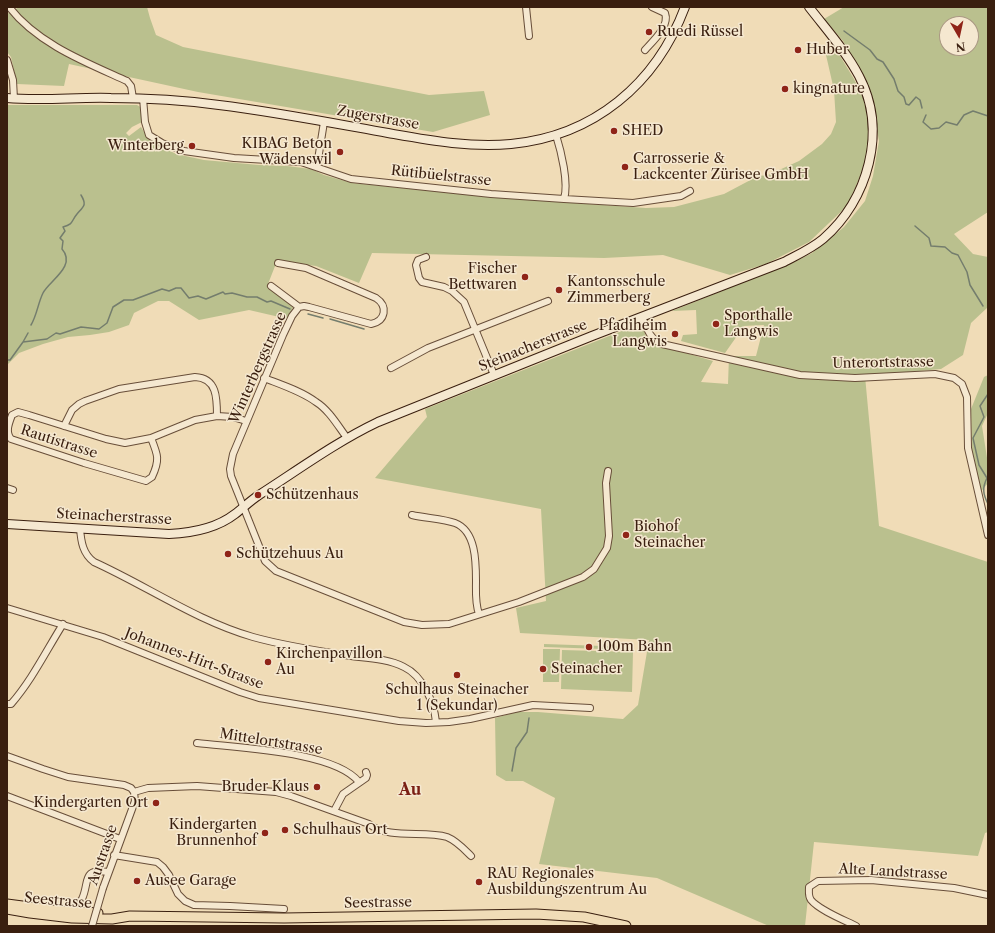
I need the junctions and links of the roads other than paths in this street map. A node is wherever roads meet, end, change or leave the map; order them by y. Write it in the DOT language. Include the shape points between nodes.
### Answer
graph roads {
  1 [pos="9,7"];
  2 [pos="526,7"];
  3 [pos="652,7"];
  4 [pos="685,7"];
  5 [pos="809,7"];
  6 [pos="529,36"];
  7 [pos="646,50"];
  8 [pos="7,60"];
  9 [pos="133,98"];
  10 [pos="143,98"];
  11 [pos="10,99"];
  12 [pos="324,122"];
  13 [pos="556,134"];
  14 [pos="317,166"];
  15 [pos="690,191"];
  16 [pos="564,199"];
  17 [pos="426,257"];
  18 [pos="278,263"];
  19 [pos="271,286"];
  20 [pos="548,301"];
  21 [pos="299,307"];
  22 [pos="642,317"];
  23 [pos="476,329"];
  24 [pos="391,368"];
  25 [pos="494,375"];
  26 [pos="264,378"];
  27 [pos="217,416"];
  28 [pos="246,421"];
  29 [pos="64,426"];
  30 [pos="151,438"];
  31 [pos="347,438"];
  32 [pos="608,471"];
  33 [pos="244,507"];
  34 [pos="412,515"];
  35 [pos="7,524"];
  36 [pos="80,528"];
  37 [pos="988,535"];
  38 [pos="7,608"];
  39 [pos="479,614"];
  40 [pos="63,624"];
  41 [pos="9,704"];
  42 [pos="590,708"];
  43 [pos="436,722"];
  44 [pos="197,742"];
  45 [pos="7,756"];
  46 [pos="366,772"];
  47 [pos="359,782"];
  48 [pos="134,792"];
  49 [pos="7,796"];
  50 [pos="334,811"];
  51 [pos="120,839"];
  52 [pos="114,855"];
  53 [pos="471,856"];
  54 [pos="108,872"];
  55 [pos="988,895"];
  56 [pos="82,899"];
  57 [pos="7,904"];
  58 [pos="7,909"];
  59 [pos="284,909"];
  60 [pos="64,911"];
  61 [pos="93,913"];
  62 [pos="130,916"];
  63 [pos="92,926"];
  64 [pos="626,926"];
  65 [pos="856,926"];
  1 -- 9 [label="street" via="30,29 58,48 127,82 131,86"];
  2 -- 6 [label="street"];
  3 -- 7 [label="street" via="666,16 662,29"];
  4 -- 13 [label="street, Zugerstrasse" via="668,44 637,84 593,119"];
  5 -- 22 [label="street, Steinacherstrasse" via="854,67 869,102 872,127 871,154 866,174 852,205 831,232 806,251"];
  8 -- 11 [label="street" via="13,80"];
  9 -- 10 [label="street, Zugerstrasse"];
  9 -- 11 [label="street, Zugerstrasse"];
  10 -- 12 [label="street, Zugerstrasse" via="229,106"];
  10 -- 14 [label="street, Rütibüelstrasse" via="149,135 174,148 234,158 301,162"];
  12 -- 13 [label="street, Zugerstrasse" via="422,139 473,144 509,144 538,140"];
  12 -- 14 [label="street"];
  13 -- 16 [label="street" via="566,187"];
  14 -- 16 [label="street, Rütibüelstrasse" via="351,179"];
  15 -- 16 [label="street, Rütibüelstrasse" via="681,196 633,203"];
  17 -- 23 [label="street" via="418,260 416,265 420,281 452,291 458,296 464,302"];
  18 -- 21 [label="street, Winterbergstrasse" via="306,268 376,298 382,303 384,310 379,321 371,324 309,307"];
  19 -- 21 [label="street"];
  20 -- 23 [label="street"];
  21 -- 26 [label="street, Winterbergstrasse" via="283,334"];
  22 -- 25 [label="street, Steinacherstrasse"];
  22 -- 37 [label="street, Unterortstrasse" via="650,335 662,344 800,375 855,378 935,374 954,378 962,384 966,397 968,448"];
  23 -- 24 [label="street" via="428,348"];
  23 -- 25 [label="street"];
  25 -- 31 [label="street, Steinacherstrasse" via="397,414"];
  26 -- 28 [label="street, Winterbergstrasse"];
  26 -- 31 [label="street" via="317,402"];
  27 -- 28 [label="street"];
  27 -- 29 [label="street" via="214,388 203,378 195,377 119,389 85,401 72,410"];
  27 -- 30 [label="street" via="195,420"];
  28 -- 33 [label="street, Winterbergstrasse" via="230,469"];
  29 -- 30 [label="street, Rautistrasse" via="116,442 134,442"];
  29 -- 30 [label="street, Rautistrasse" via="18,412 12,415 8,434 11,439 37,448 146,481 152,478 158,462"];
  31 -- 33 [label="street, Steinacherstrasse"];
  32 -- 39 [label="street, Winterbergstrasse" via="606,495 609,536 607,548 594,569 571,583"];
  33 -- 36 [label="street, Steinacherstrasse" via="220,523 187,532 160,534"];
  33 -- 39 [label="street, Winterbergstrasse" via="265,561 276,571 404,622 440,625"];
  34 -- 39 [label="street" via="456,523 466,531 473,547 476,603"];
  35 -- 36 [label="street, Steinacherstrasse"];
  36 -- 43 [label="street" via="85,552 94,562 216,624 274,643 404,666 423,684"];
  38 -- 40 [label="street, Johannes-Hirt-Strasse"];
  40 -- 41 [label="street" via="19,696"];
  40 -- 43 [label="street, Johannes-Hirt-Strasse" via="98,635 127,649 259,698 398,721"];
  42 -- 43 [label="street, Johannes-Hirt-Strasse" via="533,705 470,719"];
  44 -- 47 [label="street, Mittelortstrasse" via="319,761 338,767"];
  45 -- 48 [label="street" via="68,777 124,785"];
  46 -- 47 [label="street" via="366,778"];
  47 -- 50 [label="street" via="343,794"];
  48 -- 50 [label="street" via="148,788 197,786 259,790 291,796"];
  48 -- 51 [label="street, Austrasse" via="135,801"];
  49 -- 51 [label="street"];
  50 -- 53 [label="street" via="385,831 447,837 460,844"];
  51 -- 52 [label="street, Austrasse"];
  52 -- 54 [label="street, Austrasse"];
  52 -- 59 [label="street" via="157,862 169,874 178,894 194,905"];
  54 -- 56 [label="street" via="91,873"];
  54 -- 63 [label="street, Austrasse, bridge"];
  55 -- 65 [label="street, Alte Landstrasse" via="954,888 871,880 818,881 809,887 810,899 831,914"];
  56 -- 60 [label="street"];
  56 -- 61 [label="street"];
  57 -- 60 [label="main road, Seestrasse"];
  58 -- 62 [label="main road, Seestrasse" via="78,918 112,919"];
  60 -- 61 [label="main road, Seestrasse"];
  61 -- 62 [label="main road, Seestrasse"];
  62 -- 64 [label="main road, Seestrasse" via="284,918 536,914 584,918"];
}
